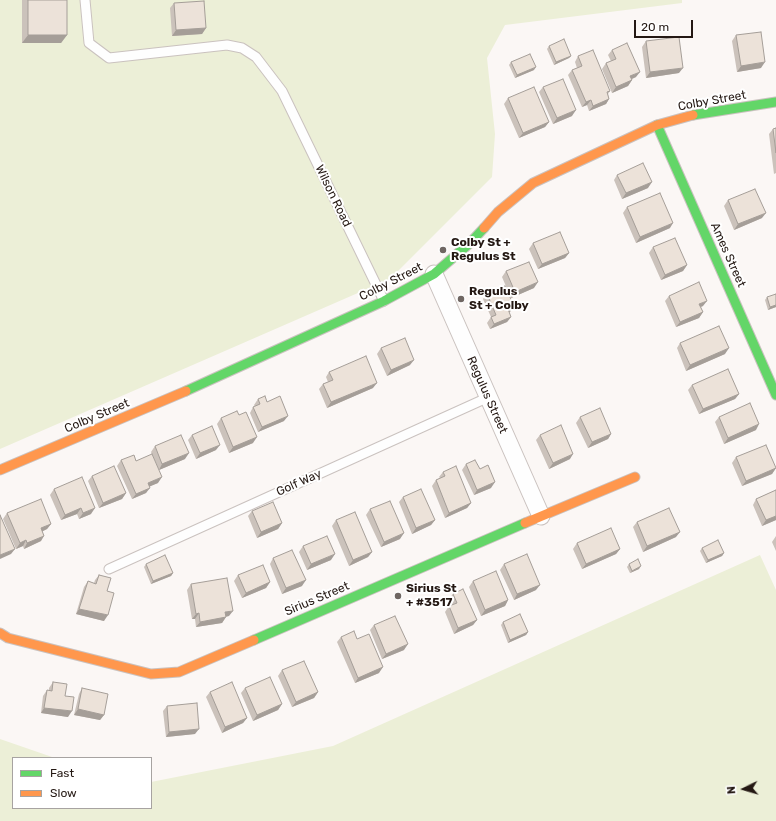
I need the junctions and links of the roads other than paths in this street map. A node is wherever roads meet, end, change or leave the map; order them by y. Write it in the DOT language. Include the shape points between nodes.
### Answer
graph roads {
  1 [pos="85,0"];
  2 [pos="776,102"];
  3 [pos="657,125"];
  4 [pos="434,274"];
  5 [pos="384,301"];
  6 [pos="776,395"];
  7 [pos="489,398"];
  8 [pos="0,470"];
  9 [pos="635,477"];
  10 [pos="541,516"];
  11 [pos="109,569"];
  12 [pos="0,633"];
  1 -- 5 [label="lane, Wilson Road" via="89,43 109,58 227,45 242,48 256,57 282,92"];
  2 -- 3 [label="street, Colby Street" via="690,115"];
  3 -- 4 [label="street, Colby Street" via="533,183 498,212 470,243"];
  3 -- 6 [label="street, Ames Street"];
  4 -- 5 [label="street, Colby Street"];
  4 -- 7 [label="street, Regulus Street"];
  5 -- 8 [label="street, Colby Street" via="137,413"];
  7 -- 10 [label="street, Regulus Street"];
  7 -- 11 [label="lane, Golf Way"];
  9 -- 10 [label="street, Sirius Street"];
  10 -- 12 [label="street, Sirius Street" via="179,672 151,674 8,638"];
}
